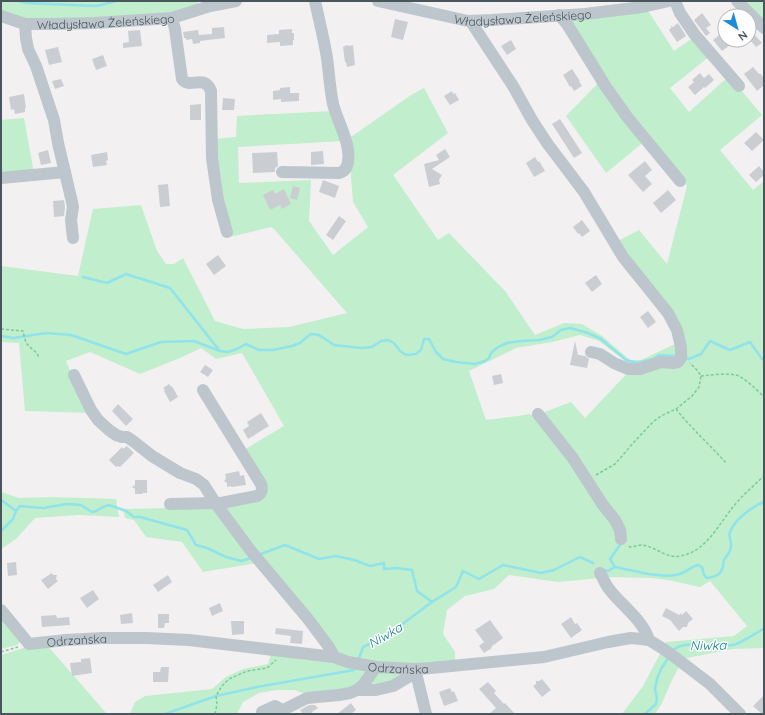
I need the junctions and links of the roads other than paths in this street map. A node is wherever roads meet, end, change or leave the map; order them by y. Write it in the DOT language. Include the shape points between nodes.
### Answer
graph roads {
  1 [pos="236,1"];
  2 [pos="315,1"];
  3 [pos="378,1"];
  4 [pos="669,1"];
  5 [pos="675,1"];
  6 [pos="737,1"];
  7 [pos="206,4"];
  8 [pos="559,15"];
  9 [pos="1,16"];
  10 [pos="172,18"];
  11 [pos="473,20"];
  12 [pos="26,24"];
  13 [pos="764,28"];
  14 [pos="739,86"];
  15 [pos="65,172"];
  16 [pos="282,172"];
  17 [pos="1,178"];
  18 [pos="680,181"];
  19 [pos="227,232"];
  20 [pos="73,238"];
  21 [pos="591,352"];
  22 [pos="74,375"];
  23 [pos="203,390"];
  24 [pos="538,414"];
  25 [pos="215,503"];
  26 [pos="170,504"];
  27 [pos="621,539"];
  28 [pos="600,573"];
  29 [pos="1,610"];
  30 [pos="649,640"];
  31 [pos="334,657"];
  32 [pos="370,666"];
  33 [pos="415,671"];
  34 [pos="357,690"];
  35 [pos="262,712"];
  36 [pos="426,714"];
  37 [pos="740,714"];
  1 -- 7 [label="street, Władysława Żeleńskiego"];
  2 -- 16 [label="street" via="327,57 333,103 348,151 347,168 339,173"];
  3 -- 11 [label="street, Władysława Żeleńskiego"];
  4 -- 8 [label="street, Władysława Żeleńskiego" via="619,10"];
  5 -- 14 [label="street" via="695,35"];
  6 -- 13 [label="street"];
  7 -- 10 [label="street, Władysława Żeleńskiego"];
  8 -- 11 [label="street, Władysława Żeleńskiego"];
  8 -- 18 [label="street" via="628,118"];
  9 -- 12 [label="street, Władysława Żeleńskiego"];
  10 -- 12 [label="street, Władysława Żeleńskiego"];
  10 -- 19 [label="street" via="176,29 182,79 186,83 206,83 211,91 212,158 218,200"];
  11 -- 21 [label="street" via="477,32 532,120 584,192 619,252 668,313 677,330 681,347 678,362 661,362 640,369 628,369"];
  12 -- 15 [label="street" via="28,49 54,120"];
  15 -- 17 [label="street"];
  15 -- 20 [label="street" via="73,207"];
  22 -- 25 [label="street" via="91,410 109,430 116,435 127,437 152,456 201,482"];
  23 -- 25 [label="street" via="263,489 257,496"];
  24 -- 27 [label="street" via="572,457 615,520"];
  25 -- 26 [label="street"];
  25 -- 31 [label="street" via="308,619"];
  28 -- 30 [label="street" via="608,588 642,626"];
  29 -- 31 [label="street, Odrzańska" via="29,644 102,638 146,638 189,640"];
  30 -- 33 [label="street, Odrzańska" via="631,638 544,657"];
  30 -- 37 [label="street, Odrzańska" via="710,684"];
  31 -- 32 [label="street, Odrzańska"];
  32 -- 33 [label="street, Odrzańska"];
  32 -- 34 [label="street" via="363,685"];
  33 -- 34 [label="street" via="393,686 376,690"];
  33 -- 36 [label="street"];
  34 -- 35 [label="street" via="339,695 307,698 284,711 275,706"];
}
